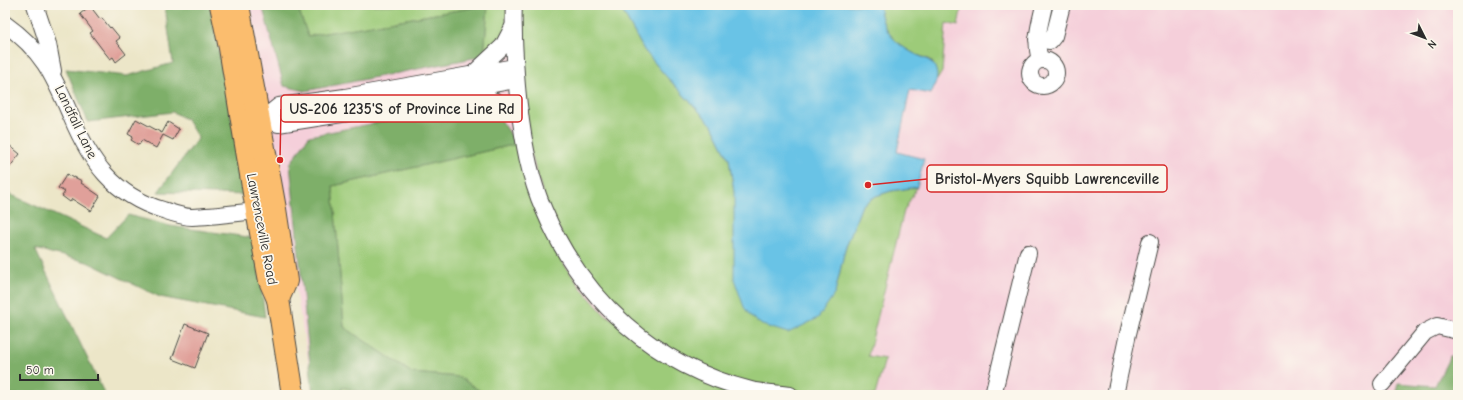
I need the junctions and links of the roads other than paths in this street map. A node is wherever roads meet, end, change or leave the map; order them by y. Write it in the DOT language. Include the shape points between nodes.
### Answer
graph roads {
  1 [pos="35,5"];
  2 [pos="222,5"];
  3 [pos="238,5"];
  4 [pos="514,5"];
  5 [pos="1044,5"];
  6 [pos="1062,5"];
  7 [pos="5,24"];
  8 [pos="514,25"];
  9 [pos="1037,39"];
  10 [pos="1040,60"];
  11 [pos="474,73"];
  12 [pos="515,73"];
  13 [pos="53,76"];
  14 [pos="438,87"];
  15 [pos="345,97"];
  16 [pos="520,112"];
  17 [pos="348,113"];
  18 [pos="255,120"];
  19 [pos="266,210"];
  20 [pos="1150,242"];
  21 [pos="1028,253"];
  22 [pos="1458,331"];
  23 [pos="1382,384"];
  24 [pos="293,395"];
  25 [pos="790,395"];
  26 [pos="994,395"];
  27 [pos="1115,395"];
  1 -- 13 [label="street" via="48,44"];
  2 -- 18 [label="highway, Lawrenceville Road"];
  3 -- 18 [label="highway, Lawrenceville Road"];
  4 -- 8 [label="street"];
  5 -- 9 [label="street"];
  6 -- 9 [label="street" via="1054,36 1050,41"];
  7 -- 13 [label="street, Landfall Lane" via="33,47"];
  8 -- 11 [label="street" via="503,46"];
  8 -- 12 [label="street"];
  9 -- 10 [label="street"];
  11 -- 12 [label="street"];
  11 -- 14 [label="street"];
  12 -- 14 [label="street"];
  12 -- 16 [label="street"];
  13 -- 19 [label="street, Landfall Lane" via="84,146 96,164 109,179 138,200 156,208 191,217"];
  14 -- 15 [label="street"];
  14 -- 17 [label="street"];
  15 -- 17 [label="street"];
  15 -- 18 [label="street" via="279,106"];
  16 -- 17 [label="street" via="483,96 469,95 383,112 357,115"];
  16 -- 25 [label="street" via="524,143 543,210 567,256 586,284 609,310 648,343 677,362 705,375 752,390"];
  17 -- 18 [label="street" via="278,124"];
  18 -- 19 [label="highway, Lawrenceville Road"];
  19 -- 24 [label="highway, Lawrenceville Road" via="286,281 278,299"];
  20 -- 27 [label="street"];
  21 -- 26 [label="street"];
  22 -- 23 [label="street" via="1437,326 1425,332"];
}
